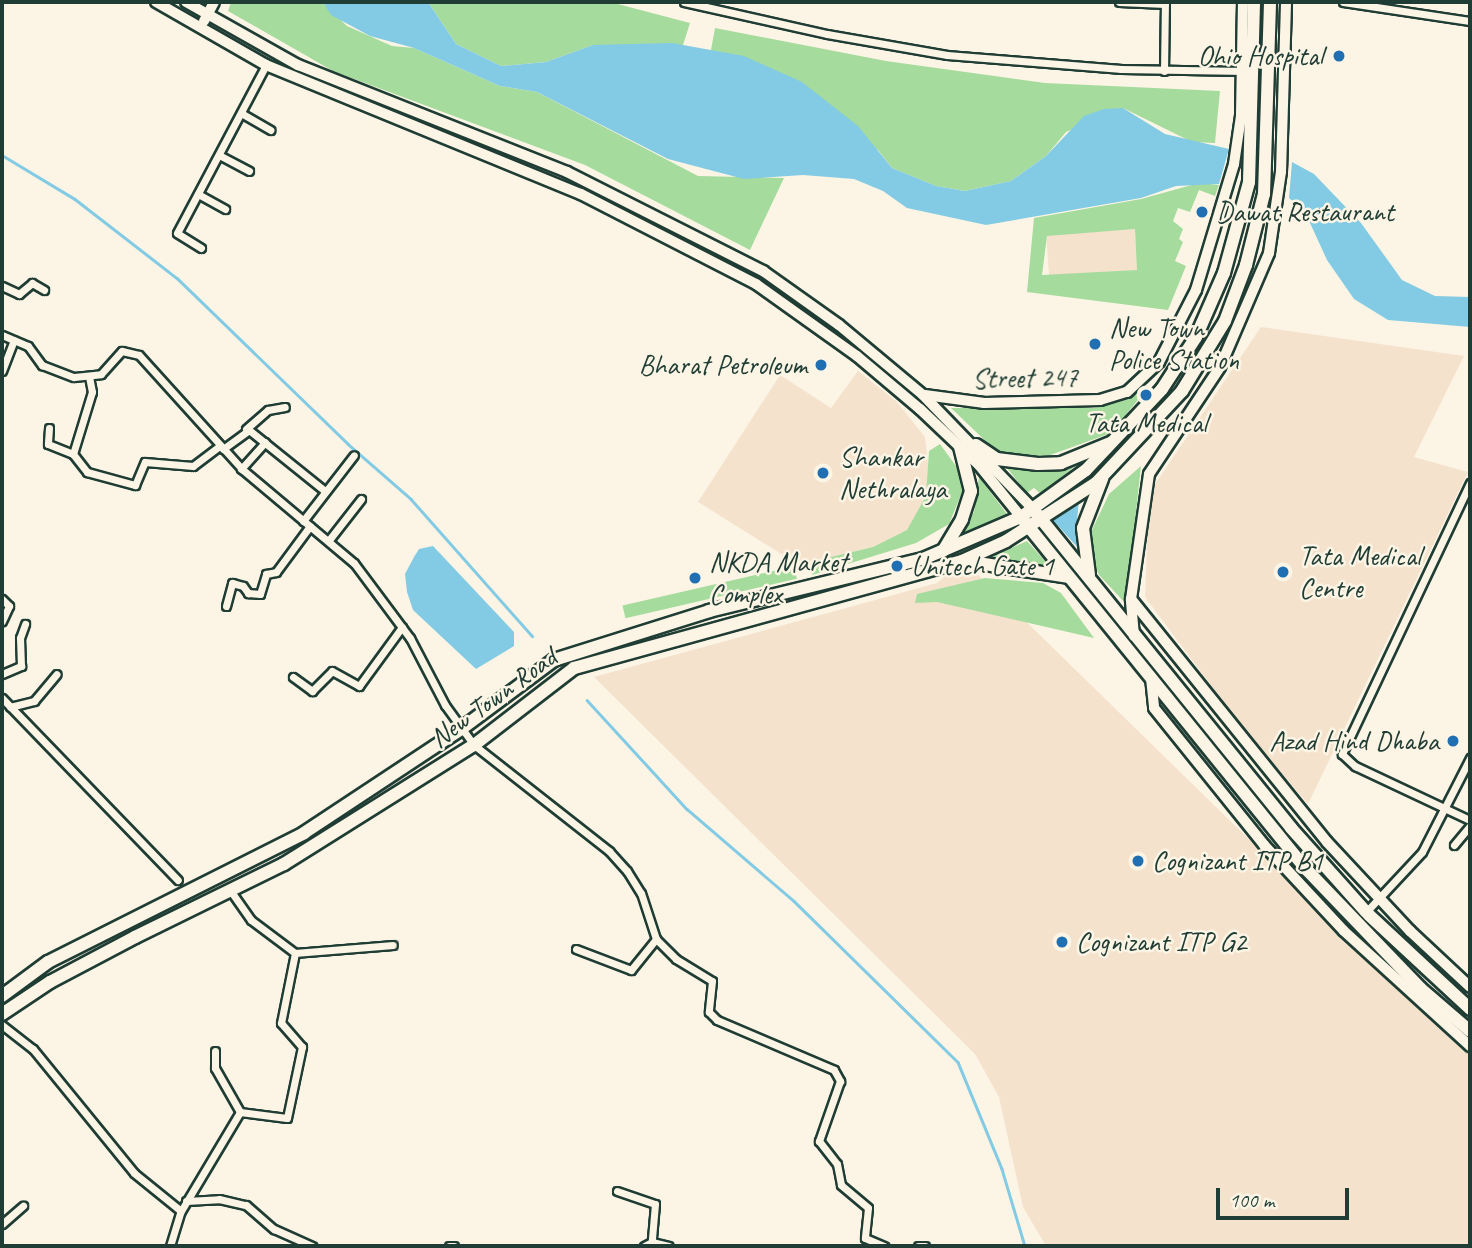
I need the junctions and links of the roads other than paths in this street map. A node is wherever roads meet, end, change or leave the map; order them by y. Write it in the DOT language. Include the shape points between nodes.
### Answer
graph roads {
  1 [pos="156,2"];
  2 [pos="214,2"];
  3 [pos="684,2"];
  4 [pos="1119,2"];
  5 [pos="1243,2"];
  6 [pos="1254,2"];
  7 [pos="1270,2"];
  8 [pos="1286,2"];
  9 [pos="1343,2"];
  10 [pos="1165,3"];
  11 [pos="192,4"];
  12 [pos="709,5"];
  13 [pos="208,16"];
  14 [pos="186,21"];
  15 [pos="1470,21"];
  16 [pos="199,30"];
  17 [pos="266,65"];
  18 [pos="1164,71"];
  19 [pos="1248,71"];
  20 [pos="241,113"];
  21 [pos="270,130"];
  22 [pos="219,155"];
  23 [pos="249,171"];
  24 [pos="198,194"];
  25 [pos="225,209"];
  26 [pos="1219,226"];
  27 [pos="201,248"];
  28 [pos="1233,249"];
  29 [pos="763,271"];
  30 [pos="756,284"];
  31 [pos="2,286"];
  32 [pos="44,290"];
  33 [pos="2,335"];
  34 [pos="15,340"];
  35 [pos="1156,366"];
  36 [pos="2,370"];
  37 [pos="89,377"];
  38 [pos="1161,388"];
  39 [pos="923,395"];
  40 [pos="285,407"];
  41 [pos="49,428"];
  42 [pos="246,429"];
  43 [pos="1118,439"];
  44 [pos="265,442"];
  45 [pos="976,445"];
  46 [pos="960,447"];
  47 [pos="222,448"];
  48 [pos="73,454"];
  49 [pos="354,455"];
  50 [pos="241,469"];
  51 [pos="1104,476"];
  52 [pos="1470,483"];
  53 [pos="326,491"];
  54 [pos="361,499"];
  55 [pos="1032,508"];
  56 [pos="1021,517"];
  57 [pos="1041,520"];
  58 [pos="303,521"];
  59 [pos="310,526"];
  60 [pos="1030,527"];
  61 [pos="329,540"];
  62 [pos="943,552"];
  63 [pos="962,561"];
  64 [pos="1069,577"];
  65 [pos="1090,581"];
  66 [pos="2,599"];
  67 [pos="1131,599"];
  68 [pos="226,606"];
  69 [pos="2,621"];
  70 [pos="25,624"];
  71 [pos="402,628"];
  72 [pos="1134,636"];
  73 [pos="2,674"];
  74 [pos="57,674"];
  75 [pos="293,677"];
  76 [pos="1151,678"];
  77 [pos="2,698"];
  78 [pos="10,707"];
  79 [pos="461,729"];
  80 [pos="474,745"];
  81 [pos="1470,758"];
  82 [pos="1445,808"];
  83 [pos="1470,820"];
  84 [pos="1470,826"];
  85 [pos="1454,845"];
  86 [pos="178,880"];
  87 [pos="230,890"];
  88 [pos="1379,900"];
  89 [pos="1368,913"];
  90 [pos="656,939"];
  91 [pos="393,945"];
  92 [pos="576,949"];
  93 [pos="295,953"];
  94 [pos="1470,987"];
  95 [pos="2,996"];
  96 [pos="1470,1009"];
  97 [pos="2,1014"];
  98 [pos="2,1026"];
  99 [pos="1470,1031"];
  100 [pos="1470,1046"];
  101 [pos="215,1051"];
  102 [pos="240,1112"];
  103 [pos="617,1191"];
  104 [pos="186,1201"];
  105 [pos="23,1206"];
  106 [pos="181,1211"];
  107 [pos="2,1224"];
  108 [pos="652,1242"];
  109 [pos="866,1243"];
  110 [pos="170,1246"];
  111 [pos="312,1246"];
  112 [pos="644,1246"];
  113 [pos="669,1246"];
  114 [pos="884,1246"];
  115 [pos="918,1246"];
  116 [pos="925,1246"];
  1 -- 14 [label="street"];
  2 -- 13 [label="street"];
  3 -- 12 [label="street"];
  4 -- 10 [label="street"];
  5 -- 19 [label="street, Street 247"];
  6 -- 19 [label="main road, New Town Road"];
  7 -- 51 [label="main road, New Town Road" via="1265,182 1250,252 1225,321 1204,358 1182,391"];
  8 -- 67 [label="street" via="1280,181 1269,253 1225,358 1149,474"];
  9 -- 15 [label="street"];
  10 -- 18 [label="street"];
  11 -- 13 [label="street"];
  11 -- 14 [label="street"];
  12 -- 18 [label="street" via="947,55"];
  13 -- 16 [label="street"];
  13 -- 29 [label="street" via="334,82 567,172"];
  14 -- 16 [label="street"];
  16 -- 17 [label="street"];
  17 -- 20 [label="street"];
  17 -- 30 [label="street" via="581,194"];
  18 -- 19 [label="street"];
  19 -- 26 [label="street, Street 247"];
  19 -- 28 [label="main road, New Town Road" via="1249,182"];
  20 -- 21 [label="street"];
  20 -- 22 [label="street"];
  22 -- 23 [label="street"];
  22 -- 24 [label="street"];
  24 -- 25 [label="street"];
  24 -- 27 [label="street" via="177,235"];
  26 -- 28 [label="street"];
  26 -- 35 [label="street, Street 247" via="1181,326"];
  28 -- 38 [label="main road, New Town Road" via="1196,337"];
  29 -- 30 [label="street"];
  29 -- 39 [label="street"];
  30 -- 46 [label="street" via="857,356"];
  31 -- 32 [label="street" via="19,294 32,283"];
  33 -- 34 [label="street"];
  34 -- 36 [label="street"];
  34 -- 37 [label="street" via="28,346 51,370"];
  35 -- 38 [label="street"];
  35 -- 39 [label="street, Street 247" via="1127,391 1100,400 984,403"];
  37 -- 47 [label="street" via="102,374 118,353 132,352"];
  37 -- 48 [label="street" via="92,392"];
  38 -- 43 [label="main road, New Town Road"];
  39 -- 45 [label="street"];
  40 -- 42 [label="street" via="268,410"];
  41 -- 48 [label="street" via="48,444"];
  42 -- 44 [label="street"];
  42 -- 47 [label="street"];
  43 -- 45 [label="main road" via="1061,463 1038,464 997,459"];
  43 -- 55 [label="main road, New Town Road" via="1086,470"];
  44 -- 50 [label="street"];
  44 -- 53 [label="street"];
  45 -- 55 [label="street"];
  46 -- 56 [label="street"];
  46 -- 62 [label="main road" via="971,491 962,519"];
  47 -- 48 [label="street" via="193,466 145,462 135,485 89,473"];
  47 -- 50 [label="street"];
  49 -- 53 [label="street"];
  50 -- 58 [label="street"];
  51 -- 57 [label="main road, New Town Road"];
  51 -- 65 [label="main road" via="1083,528"];
  52 -- 82 [label="street" via="1342,754 1355,766"];
  53 -- 58 [label="street"];
  54 -- 61 [label="street"];
  55 -- 56 [label="main road, New Town Road"];
  55 -- 57 [label="main road"];
  56 -- 60 [label="main road"];
  56 -- 62 [label="main road, New Town Road"];
  57 -- 60 [label="main road, New Town Road"];
  57 -- 65 [label="main road"];
  58 -- 59 [label="street"];
  59 -- 61 [label="street"];
  59 -- 68 [label="street" via="276,572 266,574 260,594 232,583"];
  60 -- 63 [label="main road, New Town Road"];
  60 -- 64 [label="main road"];
  61 -- 71 [label="street" via="354,563"];
  62 -- 79 [label="main road, New Town Road" via="580,648 554,660"];
  63 -- 64 [label="main road"];
  63 -- 80 [label="main road, New Town Road" via="574,668"];
  64 -- 76 [label="main road"];
  65 -- 72 [label="main road"];
  66 -- 69 [label="street" via="9,606"];
  67 -- 72 [label="street"];
  67 -- 88 [label="street" via="1269,773"];
  70 -- 73 [label="street" via="20,638 21,666"];
  71 -- 75 [label="street" via="359,686 332,671 312,691"];
  71 -- 79 [label="street"];
  72 -- 89 [label="main road"];
  74 -- 78 [label="street" via="34,701"];
  76 -- 99 [label="main road" via="1306,869"];
  76 -- 100 [label="street" via="1154,708 1264,845 1344,931"];
  77 -- 78 [label="street"];
  78 -- 86 [label="street"];
  79 -- 80 [label="street"];
  79 -- 95 [label="main road, New Town Road" via="304,833 48,962"];
  80 -- 87 [label="main road, New Town Road" via="284,864"];
  80 -- 90 [label="street" via="609,850 641,893"];
  81 -- 82 [label="street"];
  82 -- 83 [label="street"];
  82 -- 88 [label="street" via="1422,852"];
  84 -- 85 [label="street"];
  87 -- 93 [label="street" via="251,920"];
  87 -- 97 [label="main road, New Town Road" via="50,982"];
  88 -- 89 [label="street"];
  88 -- 94 [label="street"];
  89 -- 96 [label="main road"];
  90 -- 92 [label="street" via="631,970"];
  90 -- 109 [label="street" via="676,959 712,981 708,1008 717,1020 822,1064 840,1078 820,1141 838,1164 841,1185 868,1209"];
  91 -- 93 [label="street"];
  93 -- 102 [label="street" via="281,1023 302,1047 288,1115"];
  98 -- 106 [label="street" via="33,1049 134,1173"];
  101 -- 102 [label="street" via="215,1068"];
  102 -- 104 [label="street"];
  103 -- 108 [label="street" via="655,1204"];
  104 -- 106 [label="street"];
  104 -- 111 [label="street" via="219,1199 246,1205 274,1228"];
  105 -- 107 [label="street"];
  106 -- 110 [label="street"];
  108 -- 112 [label="street"];
  108 -- 113 [label="street"];
  109 -- 114 [label="street"];
  115 -- 116 [label="street"];
}
